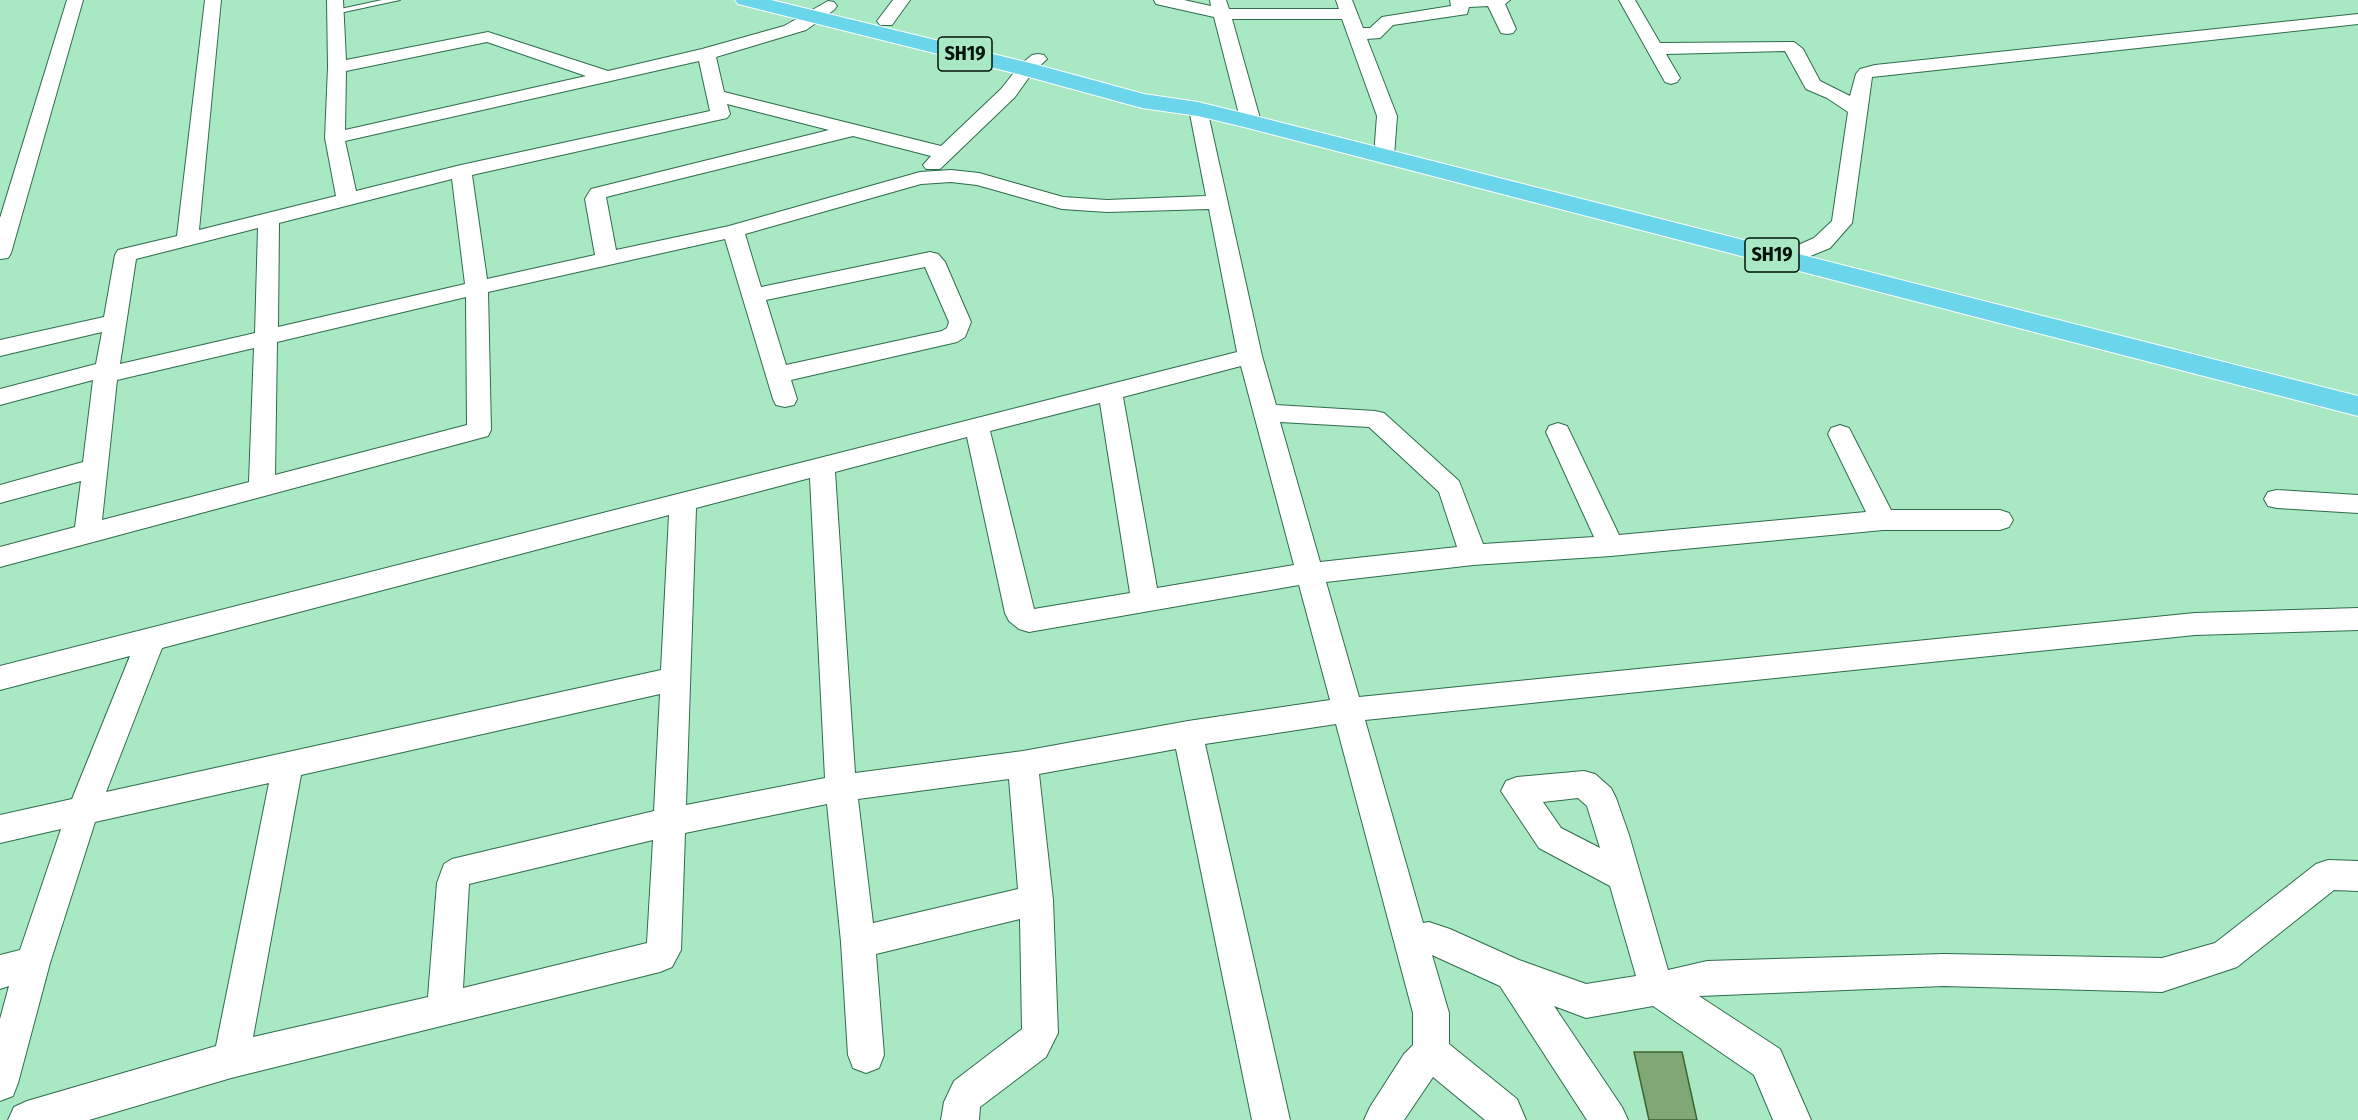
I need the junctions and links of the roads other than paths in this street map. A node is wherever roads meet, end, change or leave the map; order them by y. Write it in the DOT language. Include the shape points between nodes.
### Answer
graph roads {
  1 [pos="75,0"];
  2 [pos="213,0"];
  3 [pos="396,0"];
  4 [pos="745,0"];
  5 [pos="902,0"];
  6 [pos="1162,0"];
  7 [pos="1502,0"];
  8 [pos="1627,0"];
  9 [pos="1458,1"];
  10 [pos="1495,1"];
  11 [pos="335,5"];
  12 [pos="1220,7"];
  13 [pos="1347,7"];
  14 [pos="815,8"];
  15 [pos="2358,19"];
  16 [pos="886,21"];
  17 [pos="1508,29"];
  18 [pos="1357,33"];
  19 [pos="1653,49"];
  20 [pos="706,54"];
  21 [pos="1032,64"];
  22 [pos="337,67"];
  23 [pos="606,76"];
  24 [pos="1671,78"];
  25 [pos="716,96"];
  26 [pos="1191,108"];
  27 [pos="1857,110"];
  28 [pos="1251,122"];
  29 [pos="853,130"];
  30 [pos="335,138"];
  31 [pos="945,153"];
  32 [pos="1384,156"];
  33 [pos="461,171"];
  34 [pos="920,178"];
  35 [pos="346,200"];
  36 [pos="1218,202"];
  37 [pos="270,220"];
  38 [pos="733,231"];
  39 [pos="187,240"];
  40 [pos="0,253"];
  41 [pos="608,259"];
  42 [pos="1786,259"];
  43 [pos="477,288"];
  44 [pos="753,296"];
  45 [pos="114,322"];
  46 [pos="265,337"];
  47 [pos="0,348"];
  48 [pos="1250,356"];
  49 [pos="106,372"];
  50 [pos="778,375"];
  51 [pos="1110,393"];
  52 [pos="0,397"];
  53 [pos="785,399"];
  54 [pos="2358,406"];
  55 [pos="1266,413"];
  56 [pos="977,427"];
  57 [pos="1558,432"];
  58 [pos="1840,434"];
  59 [pos="822,465"];
  60 [pos="95,468"];
  61 [pos="262,488"];
  62 [pos="0,494"];
  63 [pos="2277,499"];
  64 [pos="683,501"];
  65 [pos="2358,504"];
  66 [pos="1883,520"];
  67 [pos="2000,520"];
  68 [pos="87,534"];
  69 [pos="1611,546"];
  70 [pos="1473,555"];
  71 [pos="0,557"];
  72 [pos="1310,573"];
  73 [pos="1145,601"];
  74 [pos="2358,619"];
  75 [pos="151,639"];
  76 [pos="0,678"];
  77 [pos="675,679"];
  78 [pos="1347,710"];
  79 [pos="1188,734"];
  80 [pos="1023,764"];
  81 [pos="287,767"];
  82 [pos="841,788"];
  83 [pos="83,812"];
  84 [pos="668,822"];
  85 [pos="0,830"];
  86 [pos="2358,876"];
  87 [pos="1624,877"];
  88 [pos="1036,900"];
  89 [pos="1411,940"];
  90 [pos="858,942"];
  91 [pos="33,963"];
  92 [pos="0,972"];
  93 [pos="1512,974"];
  94 [pos="1657,988"];
  95 [pos="444,1010"];
  96 [pos="1431,1052"];
  97 [pos="866,1054"];
  98 [pos="231,1060"];
  99 [pos="0,1083"];
  100 [pos="27,1120"];
  101 [pos="960,1120"];
  102 [pos="1271,1120"];
  103 [pos="1383,1120"];
  104 [pos="1507,1120"];
  105 [pos="1609,1120"];
  106 [pos="1792,1120"];
  1 -- 40 [label="street"];
  2 -- 39 [label="street"];
  3 -- 11 [label="lane"];
  4 -- 14 [label="main road, SH19"];
  5 -- 16 [label="street"];
  6 -- 12 [label="street"];
  7 -- 10 [label="street"];
  8 -- 19 [label="street"];
  9 -- 10 [label="street"];
  9 -- 18 [label="street" via="1461,10 1388,21 1374,34"];
  10 -- 17 [label="street"];
  11 -- 22 [label="street"];
  12 -- 13 [label="street"];
  12 -- 28 [label="street"];
  13 -- 18 [label="street"];
  14 -- 16 [label="main road, SH19"];
  14 -- 20 [label="street" via="789,30"];
  14 -- 21 [label="main road, SH19"];
  15 -- 27 [label="street" via="1875,70 1862,78"];
  16 -- 21 [label="main road, SH19"];
  18 -- 32 [label="street" via="1387,116"];
  19 -- 24 [label="street"];
  19 -- 27 [label="street" via="1788,46 1794,49 1813,85"];
  20 -- 23 [label="street"];
  20 -- 25 [label="street"];
  21 -- 26 [label="main road, SH19" via="1142,101"];
  21 -- 31 [label="street" via="1008,93"];
  22 -- 23 [label="street" via="488,37"];
  22 -- 30 [label="street"];
  23 -- 30 [label="street"];
  25 -- 29 [label="street"];
  25 -- 33 [label="street" via="720,114"];
  26 -- 28 [label="main road, SH19"];
  26 -- 36 [label="street"];
  27 -- 42 [label="street" via="1842,223 1822,243"];
  28 -- 32 [label="main road, SH19"];
  29 -- 31 [label="street"];
  29 -- 41 [label="street" via="597,193"];
  30 -- 35 [label="street"];
  31 -- 34 [label="street"];
  32 -- 42 [label="main road, SH19"];
  33 -- 35 [label="street"];
  33 -- 43 [label="street"];
  34 -- 36 [label="street" via="979,179 1062,203 1107,206"];
  34 -- 38 [label="street"];
  35 -- 37 [label="street"];
  36 -- 48 [label="street"];
  37 -- 39 [label="street"];
  37 -- 46 [label="street"];
  38 -- 41 [label="street"];
  38 -- 44 [label="street"];
  39 -- 45 [label="street" via="126,255"];
  41 -- 43 [label="street"];
  42 -- 54 [label="main road, SH19"];
  43 -- 46 [label="street"];
  43 -- 61 [label="street" via="479,430"];
  44 -- 50 [label="street"];
  44 -- 50 [label="street" via="930,259 960,322 957,332 949,337"];
  45 -- 47 [label="street"];
  45 -- 49 [label="street"];
  46 -- 49 [label="street"];
  46 -- 61 [label="street"];
  48 -- 51 [label="street"];
  48 -- 55 [label="street"];
  49 -- 52 [label="street"];
  49 -- 60 [label="street"];
  50 -- 53 [label="street"];
  51 -- 56 [label="street"];
  51 -- 73 [label="street"];
  55 -- 70 [label="street" via="1375,420 1450,488"];
  55 -- 72 [label="street"];
  56 -- 59 [label="street"];
  56 -- 73 [label="street" via="1023,619 1036,621"];
  57 -- 69 [label="street"];
  58 -- 66 [label="street"];
  59 -- 64 [label="street"];
  59 -- 82 [label="street"];
  60 -- 62 [label="street"];
  60 -- 68 [label="street"];
  61 -- 68 [label="street"];
  63 -- 65 [label="street"];
  64 -- 75 [label="street"];
  64 -- 77 [label="street"];
  66 -- 67 [label="street"];
  66 -- 69 [label="street"];
  68 -- 71 [label="street"];
  69 -- 70 [label="street"];
  70 -- 72 [label="street"];
  72 -- 73 [label="street"];
  72 -- 78 [label="street"];
  74 -- 78 [label="street" via="2195,624"];
  75 -- 76 [label="street"];
  75 -- 83 [label="street"];
  77 -- 81 [label="street"];
  77 -- 84 [label="street"];
  78 -- 79 [label="street"];
  78 -- 89 [label="street"];
  79 -- 80 [label="street"];
  79 -- 102 [label="street"];
  80 -- 82 [label="street"];
  80 -- 88 [label="street"];
  81 -- 83 [label="street"];
  81 -- 98 [label="street"];
  82 -- 84 [label="street"];
  82 -- 90 [label="street"];
  83 -- 85 [label="street"];
  83 -- 91 [label="street"];
  84 -- 95 [label="street" via="470,866 456,875"];
  84 -- 95 [label="street" via="664,950 660,956"];
  86 -- 94 [label="street" via="2328,875 2225,956 2162,975 1944,970 1707,978"];
  87 -- 94 [label="street"];
  88 -- 90 [label="street"];
  88 -- 101 [label="street" via="1040,1033 1033,1044 967,1094"];
  89 -- 93 [label="street" via="1440,941"];
  89 -- 96 [label="street" via="1431,1013"];
  90 -- 97 [label="street"];
  91 -- 92 [label="street"];
  91 -- 99 [label="street"];
  93 -- 94 [label="street" via="1586,1001"];
  93 -- 105 [label="street"];
  94 -- 106 [label="street" via="1767,1062"];
  95 -- 98 [label="street"];
  96 -- 103 [label="street"];
  96 -- 104 [label="street" via="1504,1112"];
  98 -- 100 [label="street"];
}
